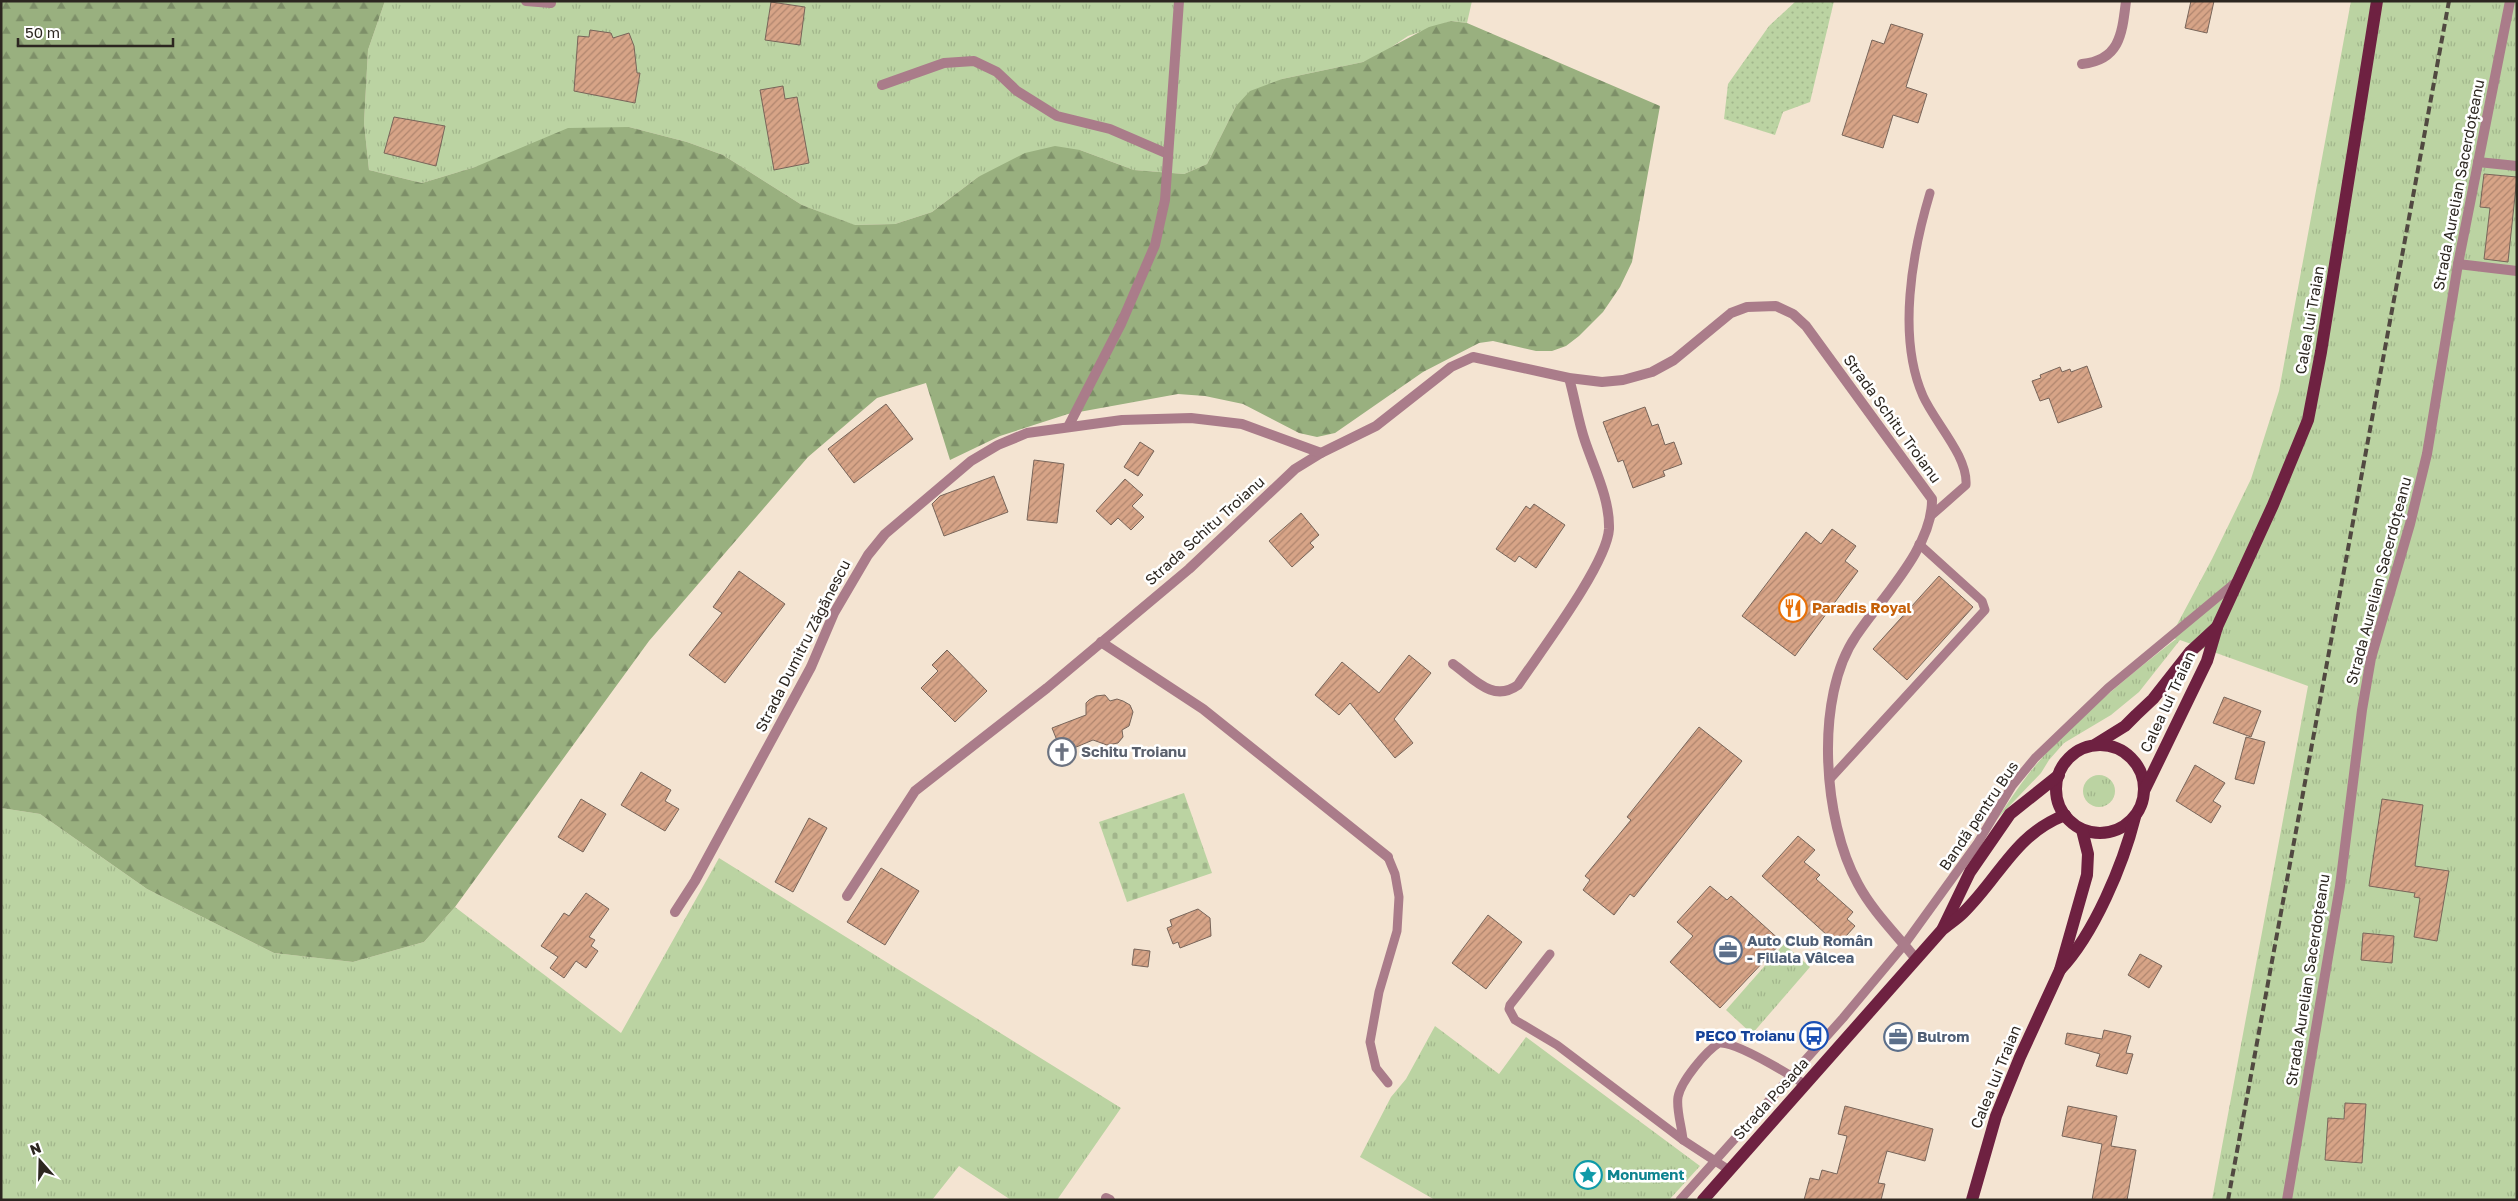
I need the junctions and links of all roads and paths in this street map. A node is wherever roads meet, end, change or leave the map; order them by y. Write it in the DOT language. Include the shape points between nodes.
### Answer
graph roads {
  1 [pos="526,1"];
  2 [pos="1179,1"];
  3 [pos="2126,1"];
  4 [pos="2377,1"];
  5 [pos="2510,1"];
  6 [pos="551,3"];
  7 [pos="2082,64"];
  8 [pos="882,85"];
  9 [pos="1168,154"];
  10 [pos="2478,162"];
  11 [pos="2517,166"];
  12 [pos="1930,193"];
  13 [pos="2458,264"];
  14 [pos="2517,271"];
  15 [pos="1570,378"];
  16 [pos="1068,428"];
  17 [pos="1321,453"];
  18 [pos="1932,515"];
  19 [pos="1919,544"];
  20 [pos="2240,579"];
  21 [pos="2217,627"];
  22 [pos="1101,642"];
  23 [pos="1453,664"];
  24 [pos="2096,744"];
  25 [pos="2059,774"];
  26 [pos="1830,779"];
  27 [pos="2145,789"];
  28 [pos="2065,815"];
  29 [pos="2135,817"];
  30 [pos="2082,830"];
  31 [pos="1388,857"];
  32 [pos="847,896"];
  33 [pos="675,912"];
  34 [pos="1942,930"];
  35 [pos="1904,945"];
  36 [pos="1550,954"];
  37 [pos="1916,959"];
  38 [pos="2060,970"];
  39 [pos="1791,1076"];
  40 [pos="1388,1083"];
  41 [pos="1806,1085"];
  42 [pos="1683,1140"];
  43 [pos="1715,1161"];
  44 [pos="1729,1170"];
  45 [pos="1680,1200"];
  46 [pos="1703,1200"];
  47 [pos="1972,1200"];
  48 [pos="2287,1200"];
  1 -- 6 [label="street"];
  2 -- 9 [label="street"];
  3 -- 7 [label="street" via="2122,29 2110,55 2097,63"];
  4 -- 20 [label="main road, Calea lui Traian" via="2322,352 2308,420"];
  5 -- 10 [label="street, Strada Aurelian Sacerdoțeanu"];
  8 -- 9 [label="street" via="944,63 974,61 997,72 1017,91 1057,116 1110,129"];
  9 -- 16 [label="street" via="1165,200 1155,245 1121,324"];
  10 -- 11 [label="street"];
  10 -- 13 [label="street, Strada Aurelian Sacerdoțeanu"];
  12 -- 18 [label="lane" via="1914,264 1911,353 1923,396 1952,444 1966,478 1966,485"];
  13 -- 14 [label="street"];
  13 -- 48 [label="street, Strada Aurelian Sacerdoțeanu" via="2427,454 2371,658 2340,886"];
  15 -- 17 [label="street, Strada Schitu Troianu" via="1473,357 1451,367 1376,426"];
  15 -- 18 [label="street, Strada Schitu Troianu" via="1602,382 1652,372 1688,350 1731,313 1761,305 1776,306 1793,314 1806,326 1921,482 1932,499"];
  15 -- 23 [label="street" via="1584,439 1604,499 1609,527 1607,543 1586,582 1518,685 1509,692 1496,692"];
  16 -- 17 [label="street" via="1122,420 1218,420 1242,424"];
  16 -- 33 [label="street, Strada Dumitru Zăgănescu" via="1028,434 971,461 885,534 868,554 834,613 811,667 696,881"];
  17 -- 22 [label="street, Strada Schitu Troianu" via="1295,469 1189,569"];
  18 -- 19 [label="street"];
  19 -- 26 [label="street" via="1844,657 1833,700"];
  19 -- 26 [label="lane" via="1982,601 1985,610"];
  20 -- 21 [label="main road, Calea lui Traian"];
  20 -- 35 [label="lane, Bandă pentru Bus" via="2108,688 2036,758 2012,786 1977,844"];
  21 -- 24 [label="main road, Calea lui Traian" via="2190,652 2136,715"];
  21 -- 27 [label="main road, Calea lui Traian" via="2206,661"];
  22 -- 31 [label="street" via="1204,709"];
  22 -- 32 [label="street, Strada Schitu Troianu" via="915,791"];
  24 -- 25 [label="main road" via="2069,757"];
  24 -- 27 [label="main road" via="2125,752 2136,762 2143,775"];
  25 -- 28 [label="main road" via="2056,796"];
  25 -- 34 [label="main road, Strada Posada" via="2010,814 1970,872"];
  26 -- 35 [label="street" via="1832,810 1846,858 1864,893"];
  27 -- 29 [label="main road"];
  28 -- 30 [label="main road"];
  28 -- 34 [label="main road, Strada Posada" via="2045,823 2030,834 1963,913"];
  29 -- 30 [label="main road" via="2110,832"];
  29 -- 38 [label="main road, Calea lui Traian" via="2127,848 2088,933 2074,956"];
  30 -- 38 [label="main road, Calea lui Traian" via="2088,854 2087,875"];
  31 -- 40 [label="lane" via="1399,897 1397,931 1379,992 1370,1042 1376,1068"];
  34 -- 37 [label="main road, Strada Posada"];
  35 -- 37 [label="street"];
  35 -- 39 [label="lane, Bandă pentru Bus"];
  36 -- 42 [label="lane" via="1510,1005 1511,1016 1557,1045"];
  37 -- 41 [label="main road, Strada Posada"];
  38 -- 47 [label="main road, Calea lui Traian" via="1996,1116"];
  39 -- 41 [label="lane"];
  39 -- 42 [label="lane" via="1727,1043 1715,1045 1694,1069 1680,1092 1678,1103"];
  39 -- 43 [label="lane, Bandă pentru Bus"];
  41 -- 44 [label="main road, Strada Posada"];
  42 -- 43 [label="lane"];
  43 -- 44 [label="lane"];
  43 -- 45 [label="lane, Bandă pentru Bus"];
  44 -- 46 [label="main road, Strada Posada"];
}
